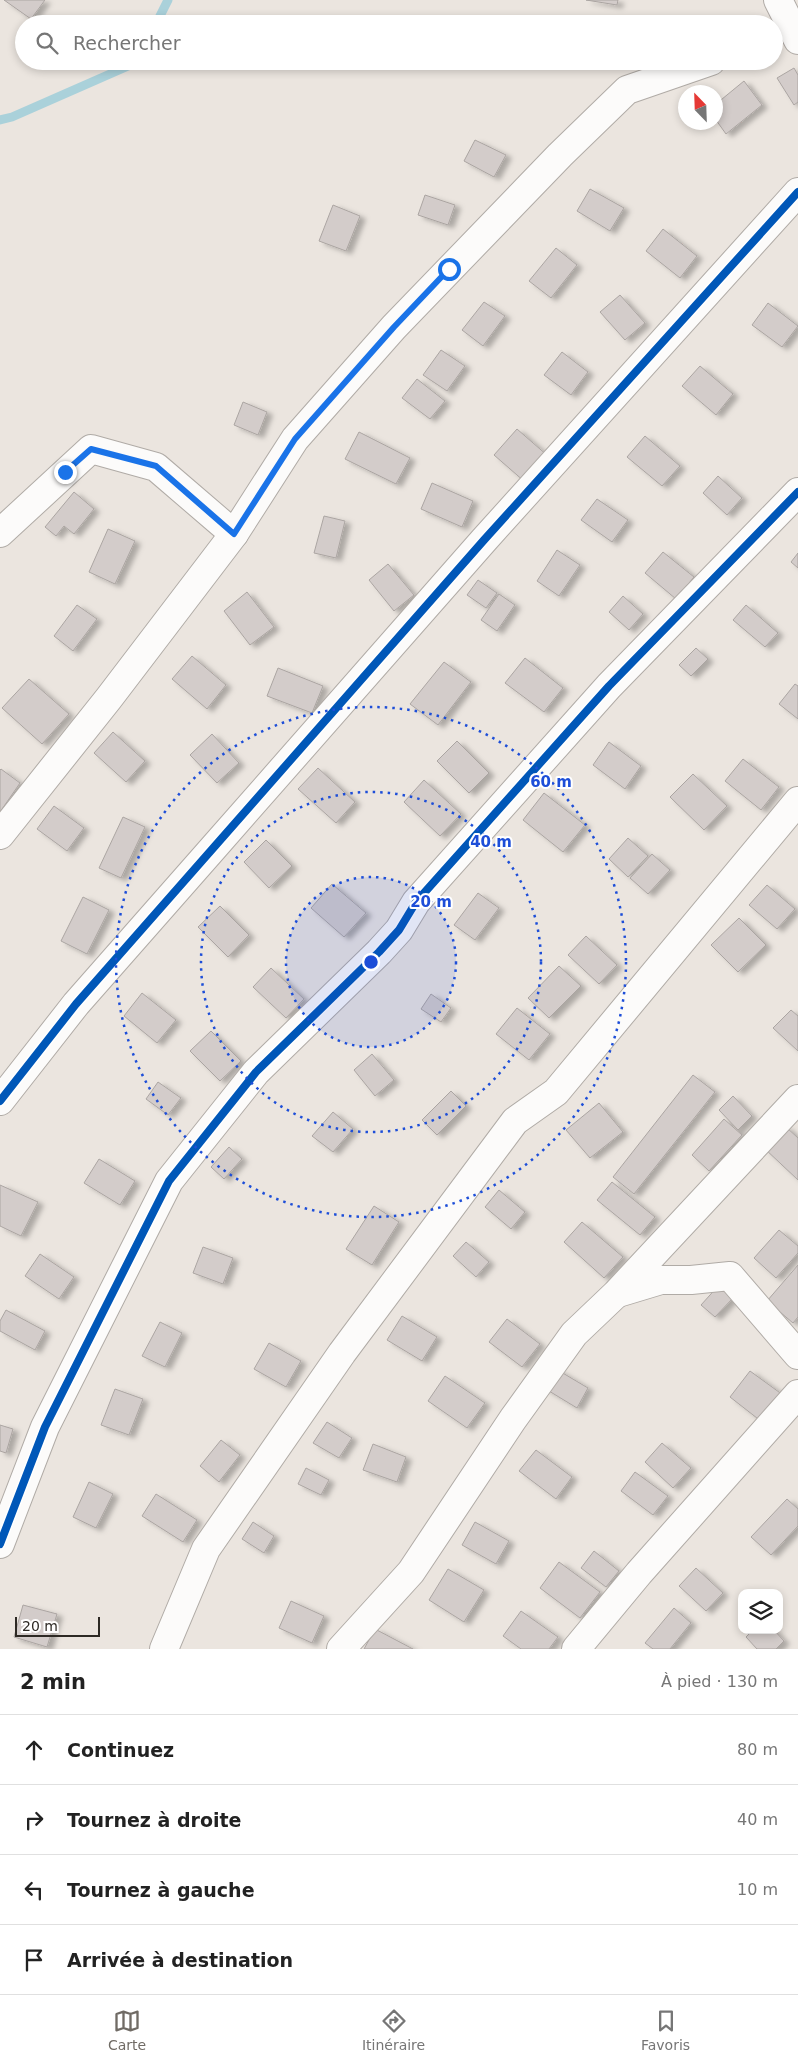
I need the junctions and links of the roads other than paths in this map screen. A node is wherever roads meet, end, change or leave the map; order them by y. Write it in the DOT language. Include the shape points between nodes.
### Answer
graph roads {
  1 [pos="778,0"];
  2 [pos="791,36"];
  3 [pos="685,70"];
  4 [pos="798,192"];
  5 [pos="798,492"];
  6 [pos="0,533"];
  7 [pos="234,534"];
  8 [pos="798,801"];
  9 [pos="0,835"];
  10 [pos="798,1099"];
  11 [pos="0,1101"];
  12 [pos="616,1294"];
  13 [pos="798,1355"];
  14 [pos="798,1394"];
  15 [pos="0,1544"];
  16 [pos="164,1649"];
  17 [pos="341,1649"];
  18 [pos="576,1649"];
  1 -- 2 [label="street"];
  3 -- 7 [label="street" via="627,90 560,155 394,327 295,439"];
  4 -- 11 [label="street" via="484,540 164,903 76,1004"];
  5 -- 15 [label="street" via="609,686 416,902 399,930 379,952 256,1072 169,1181 45,1427"];
  6 -- 7 [label="street" via="91,449 156,466"];
  7 -- 9 [label="street"];
  8 -- 16 [label="street" via="556,1092 516,1121 366,1321 206,1549"];
  10 -- 12 [label="street"];
  12 -- 13 [label="street" via="661,1280 730,1276"];
  12 -- 17 [label="street" via="574,1334 411,1572"];
  14 -- 18 [label="street"];
}
